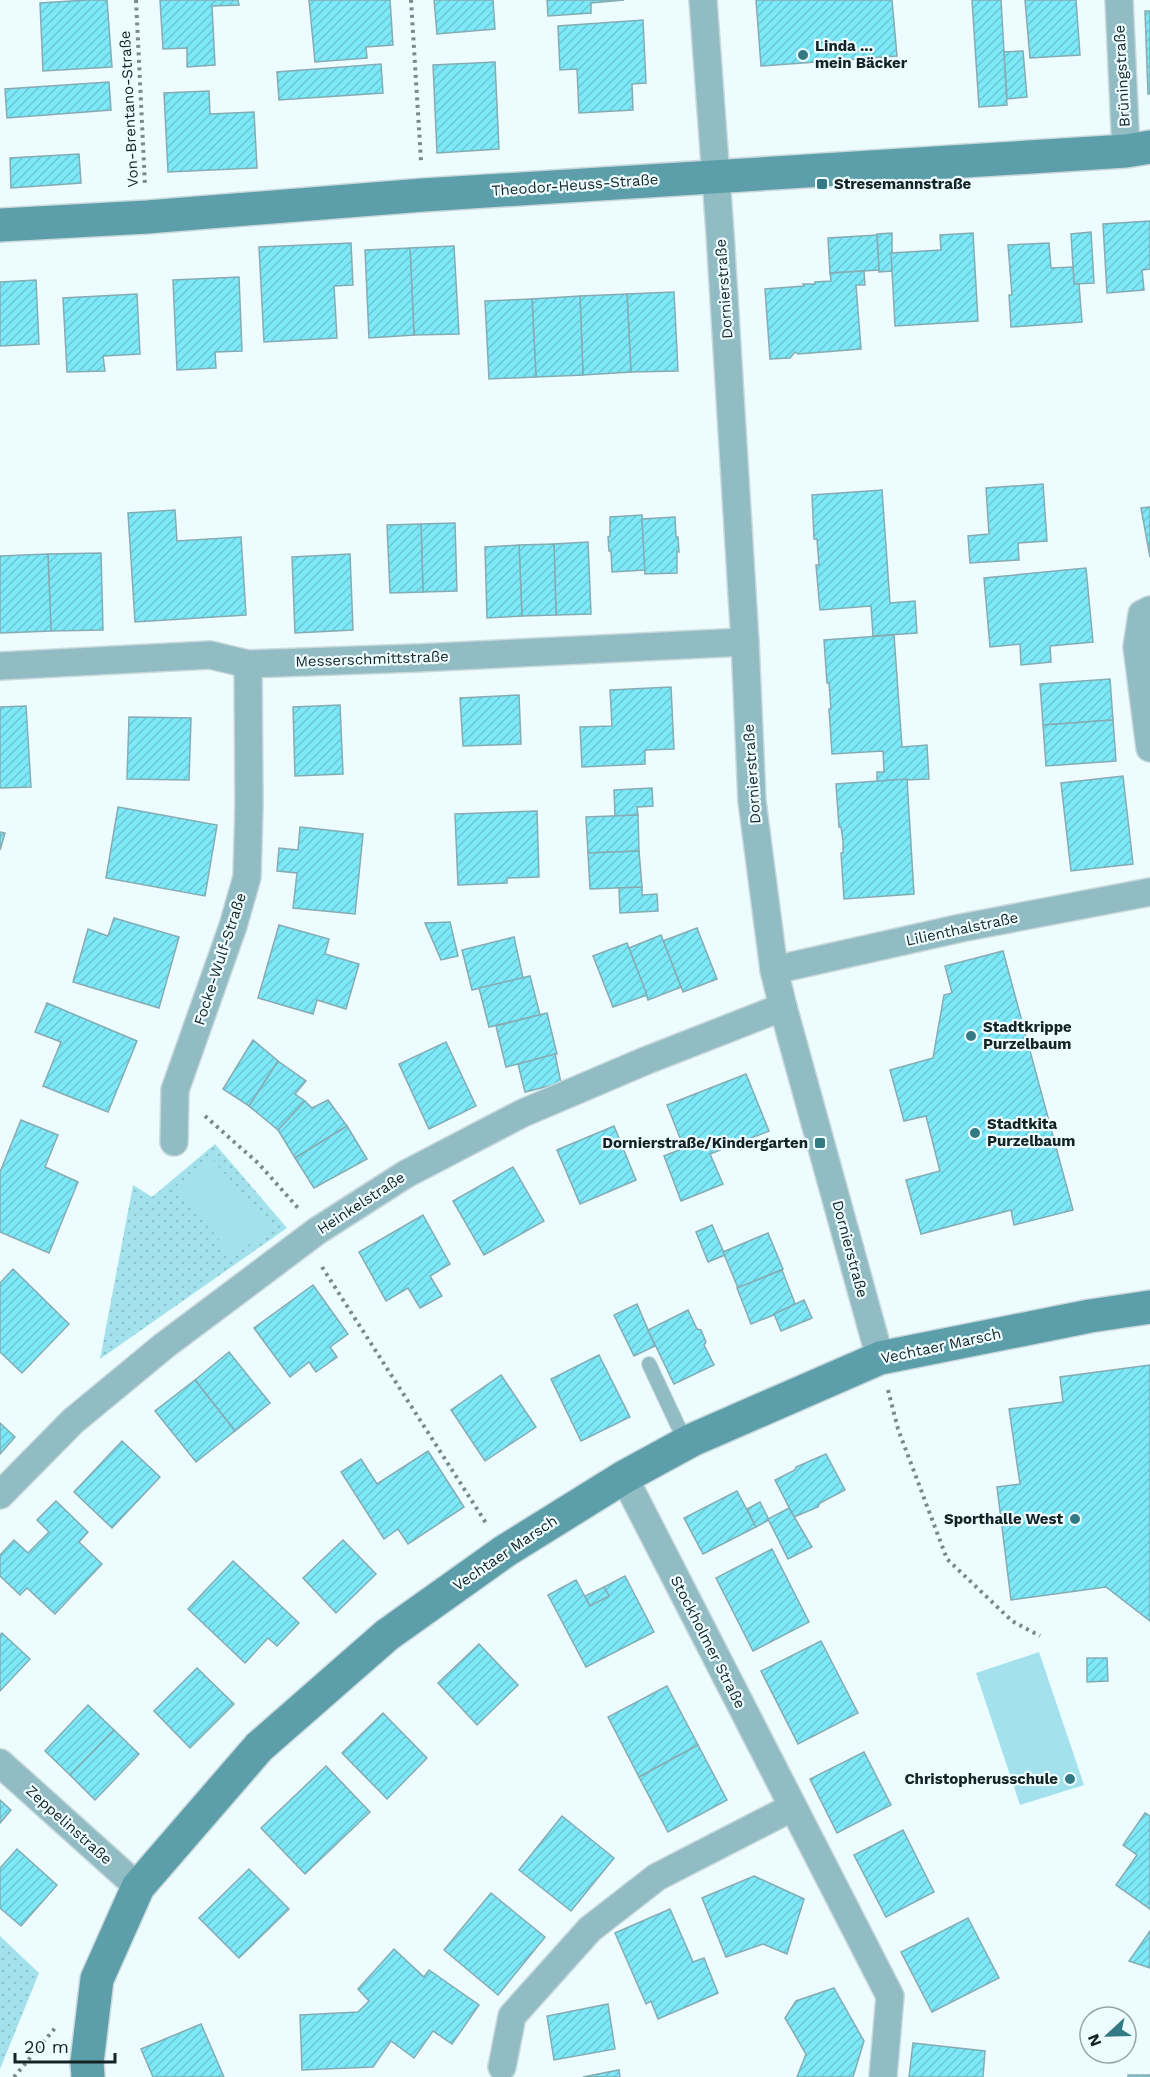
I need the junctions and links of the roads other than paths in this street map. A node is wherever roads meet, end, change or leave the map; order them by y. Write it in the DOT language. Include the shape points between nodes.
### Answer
graph roads {
  1 [pos="703,0"];
  2 [pos="1119,0"];
  3 [pos="1138,149"];
  4 [pos="717,177"];
  5 [pos="0,225"];
  6 [pos="1150,610"];
  7 [pos="745,642"];
  8 [pos="248,664"];
  9 [pos="0,666"];
  10 [pos="1150,748"];
  11 [pos="1150,892"];
  12 [pos="774,970"];
  13 [pos="783,1007"];
  14 [pos="174,1142"];
  15 [pos="1150,1307"];
  16 [pos="880,1358"];
  17 [pos="649,1364"];
  18 [pos="686,1443"];
  19 [pos="624,1477"];
  20 [pos="0,1496"];
  21 [pos="0,1763"];
  22 [pos="793,1807"];
  23 [pos="138,1887"];
  24 [pos="502,2067"];
  25 [pos="88,2077"];
  26 [pos="883,2077"];
  1 -- 4 [label="street"];
  2 -- 3 [label="street, Brüningstraße"];
  3 -- 4 [label="street, Theodor-Heuss-Straße"];
  4 -- 5 [label="street, Theodor-Heuss-Straße"];
  4 -- 7 [label="street, Dornierstraße"];
  6 -- 10 [label="street" via="1142,614 1137,647"];
  7 -- 8 [label="street, Messerschmittstraße"];
  7 -- 12 [label="street, Dornierstraße" via="752,801"];
  8 -- 9 [label="street, Messerschmittstraße" via="210,655"];
  8 -- 14 [label="street, Focke-Wulf-Straße" via="247,877 234,926 175,1090"];
  11 -- 12 [label="street, Lilienthalstraße" via="961,927"];
  12 -- 13 [label="street, Dornierstraße"];
  13 -- 16 [label="street, Dornierstraße"];
  13 -- 20 [label="street, Heinkelstraße" via="523,1113 406,1174 311,1236 165,1345 73,1421"];
  15 -- 16 [label="street, Vechtaer Marsch"];
  16 -- 18 [label="street, Vechtaer Marsch"];
  17 -- 18 [label="lane"];
  18 -- 19 [label="street, Vechtaer Marsch"];
  19 -- 22 [label="street, Stockholmer Straße"];
  19 -- 23 [label="street, Vechtaer Marsch" via="505,1551 387,1635 259,1747"];
  21 -- 23 [label="street, Zeppelinstraße"];
  22 -- 24 [label="street" via="657,1876 590,1929 512,2016"];
  22 -- 26 [label="street, Stockholmer Straße" via="890,1996"];
  23 -- 25 [label="street, Vechtaer Marsch" via="97,1978"];
}
